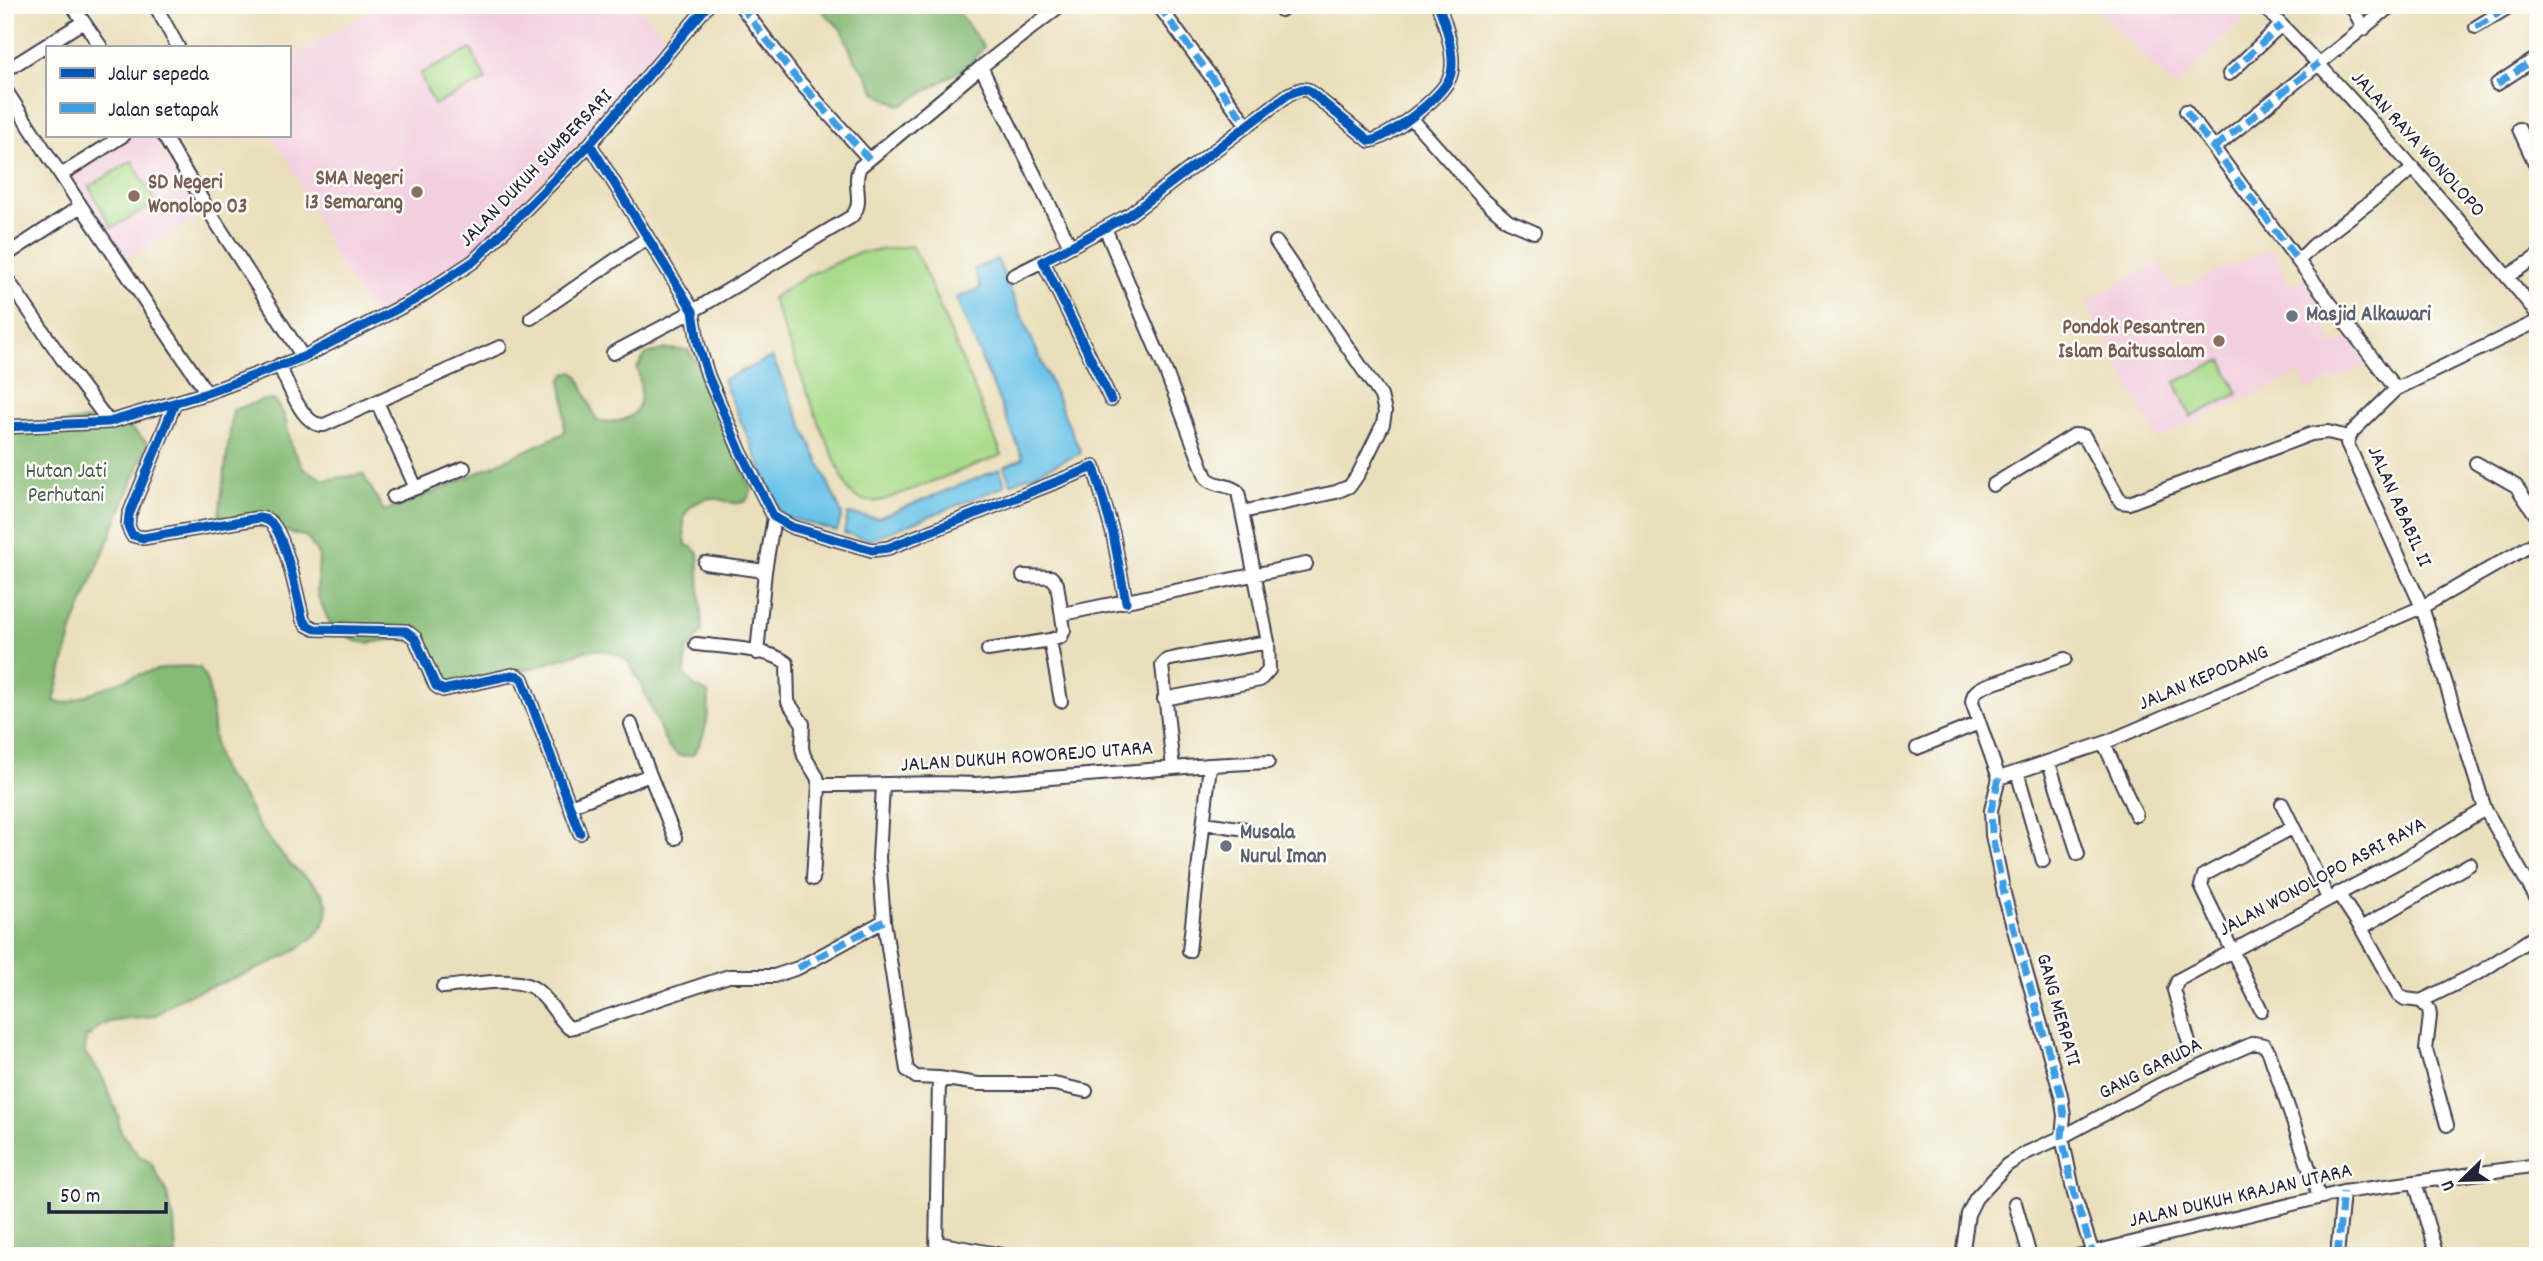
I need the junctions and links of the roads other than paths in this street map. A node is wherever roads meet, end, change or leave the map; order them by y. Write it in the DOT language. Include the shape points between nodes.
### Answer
graph roads {
  1 [pos="72,5"];
  2 [pos="155,5"];
  3 [pos="708,5"];
  4 [pos="740,5"];
  5 [pos="1061,5"];
  6 [pos="1158,5"];
  7 [pos="1438,5"];
  8 [pos="2262,5"];
  9 [pos="2351,5"];
  10 [pos="2392,5"];
  11 [pos="2512,5"];
  12 [pos="83,23"];
  13 [pos="2281,25"];
  14 [pos="2476,27"];
  15 [pos="2364,29"];
  16 [pos="100,46"];
  17 [pos="177,46"];
  18 [pos="2538,57"];
  19 [pos="2319,63"];
  20 [pos="981,66"];
  21 [pos="5,71"];
  22 [pos="2228,74"];
  23 [pos="2497,84"];
  24 [pos="5,89"];
  25 [pos="2186,111"];
  26 [pos="1411,118"];
  27 [pos="1247,125"];
  28 [pos="2519,129"];
  29 [pos="122,136"];
  30 [pos="164,136"];
  31 [pos="590,144"];
  32 [pos="2214,148"];
  33 [pos="869,159"];
  34 [pos="2413,169"];
  35 [pos="2538,170"];
  36 [pos="61,175"];
  37 [pos="81,206"];
  38 [pos="1105,229"];
  39 [pos="1534,232"];
  40 [pos="647,238"];
  41 [pos="1276,242"];
  42 [pos="1070,246"];
  43 [pos="5,256"];
  44 [pos="2538,256"];
  45 [pos="1043,261"];
  46 [pos="2298,261"];
  47 [pos="5,276"];
  48 [pos="1013,276"];
  49 [pos="2508,276"];
  50 [pos="693,310"];
  51 [pos="2538,315"];
  52 [pos="531,318"];
  53 [pos="2538,321"];
  54 [pos="500,346"];
  55 [pos="613,353"];
  56 [pos="303,357"];
  57 [pos="279,365"];
  58 [pos="2396,389"];
  59 [pos="207,393"];
  60 [pos="1111,400"];
  61 [pos="377,402"];
  62 [pos="175,403"];
  63 [pos="109,422"];
  64 [pos="5,427"];
  65 [pos="2348,437"];
  66 [pos="2476,463"];
  67 [pos="464,468"];
  68 [pos="1993,485"];
  69 [pos="416,488"];
  70 [pos="393,497"];
  71 [pos="1242,512"];
  72 [pos="774,517"];
  73 [pos="2538,518"];
  74 [pos="2538,541"];
  75 [pos="705,563"];
  76 [pos="1306,564"];
  77 [pos="765,571"];
  78 [pos="1256,574"];
  79 [pos="1023,576"];
  80 [pos="1126,602"];
  81 [pos="2422,607"];
  82 [pos="1063,614"];
  83 [pos="1050,640"];
  84 [pos="1268,642"];
  85 [pos="696,644"];
  86 [pos="988,650"];
  87 [pos="757,653"];
  88 [pos="2065,659"];
  89 [pos="1164,699"];
  90 [pos="1061,701"];
  91 [pos="1979,723"];
  92 [pos="631,724"];
  93 [pos="2104,743"];
  94 [pos="1917,748"];
  95 [pos="1268,762"];
  96 [pos="2049,763"];
  97 [pos="1210,765"];
  98 [pos="1172,768"];
  99 [pos="2017,772"];
  100 [pos="650,775"];
  101 [pos="1998,778"];
  102 [pos="819,785"];
  103 [pos="883,786"];
  104 [pos="2282,804"];
  105 [pos="570,806"];
  106 [pos="2485,809"];
  107 [pos="2136,815"];
  108 [pos="1204,823"];
  109 [pos="2292,828"];
  110 [pos="1246,829"];
  111 [pos="580,833"];
  112 [pos="675,838"];
  113 [pos="2078,854"];
  114 [pos="2043,861"];
  115 [pos="2470,864"];
  116 [pos="813,879"];
  117 [pos="2333,896"];
  118 [pos="2538,901"];
  119 [pos="884,921"];
  120 [pos="2361,928"];
  121 [pos="2538,934"];
  122 [pos="2230,950"];
  123 [pos="1189,951"];
  124 [pos="443,987"];
  125 [pos="2421,1001"];
  126 [pos="2262,1010"];
  127 [pos="2191,1051"];
  128 [pos="939,1078"];
  129 [pos="1086,1091"];
  130 [pos="2447,1125"];
  131 [pos="2062,1137"];
  132 [pos="2538,1165"];
  133 [pos="2415,1182"];
  134 [pos="2343,1192"];
  135 [pos="2319,1197"];
  136 [pos="2015,1203"];
  137 [pos="937,1249"];
  138 [pos="2094,1254"];
  139 [pos="1008,1256"];
  140 [pos="1962,1256"];
  141 [pos="2030,1256"];
  142 [pos="2077,1256"];
  143 [pos="2337,1256"];
  144 [pos="2437,1256"];
  1 -- 12 [label="street"];
  2 -- 17 [label="street"];
  3 -- 31 [label="street, JALAN DUKUH SUMBERSARI"];
  4 -- 33 [label="street" via="796,78"];
  5 -- 20 [label="street"];
  6 -- 27 [label="street"];
  7 -- 26 [label="street" via="1447,26 1449,80"];
  8 -- 13 [label="street, JALAN RAYA WONOLOPO"];
  9 -- 15 [label="street"];
  10 -- 15 [label="street"];
  11 -- 14 [label="street"];
  12 -- 16 [label="street"];
  12 -- 21 [label="street"];
  13 -- 19 [label="street, JALAN RAYA WONOLOPO"];
  13 -- 22 [label="street"];
  15 -- 19 [label="street"];
  18 -- 23 [label="street"];
  19 -- 32 [label="street"];
  19 -- 34 [label="street, JALAN RAYA WONOLOPO"];
  20 -- 33 [label="street"];
  20 -- 42 [label="street"];
  24 -- 36 [label="street"];
  25 -- 32 [label="street"];
  26 -- 27 [label="street" via="1370,141 1302,89"];
  26 -- 39 [label="street" via="1483,199 1508,221"];
  27 -- 38 [label="street"];
  28 -- 35 [label="street"];
  29 -- 36 [label="street"];
  30 -- 56 [label="street"];
  31 -- 40 [label="street"];
  31 -- 56 [label="street, JALAN DUKUH SUMBERSARI" via="474,261 415,300"];
  32 -- 46 [label="street"];
  33 -- 50 [label="street" via="855,175 859,204 851,217"];
  34 -- 46 [label="street"];
  34 -- 49 [label="street, JALAN RAYA WONOLOPO"];
  36 -- 37 [label="street"];
  37 -- 43 [label="street"];
  37 -- 59 [label="street"];
  38 -- 42 [label="street"];
  38 -- 71 [label="street" via="1206,477 1236,489"];
  40 -- 50 [label="street"];
  40 -- 52 [label="street"];
  41 -- 71 [label="street" via="1381,396 1385,412 1350,486"];
  42 -- 45 [label="street"];
  44 -- 49 [label="street"];
  45 -- 48 [label="street"];
  45 -- 60 [label="street"];
  46 -- 58 [label="street"];
  47 -- 63 [label="street"];
  49 -- 51 [label="street, JALAN RAYA WONOLOPO"];
  50 -- 55 [label="street"];
  50 -- 72 [label="street" via="708,376"];
  53 -- 58 [label="street, JALAN ABABIL II"];
  54 -- 61 [label="street"];
  56 -- 57 [label="street, JALAN DUKUH SUMBERSARI"];
  57 -- 59 [label="street, JALAN DUKUH SUMBERSARI"];
  57 -- 61 [label="street" via="306,418 317,426"];
  58 -- 65 [label="street, JALAN ABABIL II"];
  59 -- 62 [label="street, JALAN DUKUH SUMBERSARI"];
  61 -- 69 [label="street"];
  62 -- 63 [label="street, JALAN DUKUH SUMBERSARI"];
  62 -- 105 [label="street" via="129,516 132,535 143,538 267,519 281,540 307,625 411,633 436,686 443,690 512,675 522,679"];
  63 -- 64 [label="street, JALAN DUKUH SUMBERSARI"];
  65 -- 68 [label="street" via="2312,434 2129,503 2121,502 2080,433"];
  65 -- 81 [label="street, JALAN ABABIL II"];
  66 -- 73 [label="street" via="2516,486"];
  67 -- 69 [label="street"];
  69 -- 70 [label="street"];
  71 -- 78 [label="street"];
  72 -- 77 [label="street"];
  72 -- 80 [label="street" via="792,527 872,550 888,548 1094,467"];
  74 -- 81 [label="street, JALAN KEPODANG"];
  75 -- 77 [label="street"];
  76 -- 78 [label="street"];
  77 -- 87 [label="street"];
  78 -- 80 [label="street"];
  78 -- 84 [label="street"];
  79 -- 82 [label="street" via="1054,579"];
  80 -- 82 [label="street"];
  81 -- 93 [label="street, JALAN KEPODANG"];
  81 -- 106 [label="street, JALAN ABABIL II"];
  82 -- 83 [label="street" via="1063,634"];
  83 -- 86 [label="street"];
  83 -- 90 [label="street"];
  84 -- 89 [label="street" via="1269,670 1260,680"];
  84 -- 89 [label="street, JALAN DUKUH ROWOREJO UTARA" via="1167,660 1162,665"];
  85 -- 87 [label="street"];
  87 -- 102 [label="street" via="787,663 788,702 803,724 804,756"];
  88 -- 91 [label="street" via="1977,690 1972,702"];
  89 -- 98 [label="street, JALAN DUKUH ROWOREJO UTARA"];
  91 -- 94 [label="street"];
  91 -- 101 [label="street"];
  92 -- 100 [label="street"];
  93 -- 96 [label="street, JALAN KEPODANG"];
  93 -- 107 [label="street"];
  95 -- 97 [label="street, JALAN DUKUH ROWOREJO UTARA"];
  96 -- 99 [label="street, JALAN KEPODANG"];
  96 -- 113 [label="street"];
  97 -- 98 [label="street, JALAN DUKUH ROWOREJO UTARA"];
  97 -- 108 [label="street"];
  98 -- 103 [label="street, JALAN DUKUH ROWOREJO UTARA" via="976,784"];
  99 -- 101 [label="street, JALAN KEPODANG"];
  99 -- 114 [label="street"];
  100 -- 105 [label="street"];
  100 -- 112 [label="street"];
  101 -- 131 [label="street, GANG MERPATI" via="1991,810 1992,835 2005,898 2061,1095"];
  102 -- 103 [label="street, JALAN DUKUH ROWOREJO UTARA"];
  102 -- 116 [label="street"];
  103 -- 119 [label="street, JALAN DUKUH ROWOREJO UTARA" via="879,858"];
  104 -- 109 [label="street"];
  105 -- 111 [label="street"];
  106 -- 117 [label="street, JALAN WONOLOPO ASRI RAYA"];
  106 -- 118 [label="street, JALAN ABABIL II"];
  108 -- 110 [label="street"];
  108 -- 123 [label="street"];
  109 -- 117 [label="street"];
  109 -- 122 [label="street" via="2204,874 2201,886"];
  115 -- 120 [label="street"];
  117 -- 120 [label="street"];
  117 -- 122 [label="street, JALAN WONOLOPO ASRI RAYA"];
  119 -- 124 [label="street" via="798,968 774,976 729,976 569,1028 532,987 511,982"];
  119 -- 128 [label="street, JALAN DUKUH ROWOREJO UTARA" via="906,1070 916,1077"];
  120 -- 125 [label="street" via="2398,994"];
  121 -- 125 [label="street" via="2482,971"];
  122 -- 126 [label="street"];
  122 -- 127 [label="street, JALAN WONOLOPO ASRI RAYA" via="2178,980 2174,990"];
  125 -- 130 [label="street" via="2430,1016 2426,1049"];
  128 -- 129 [label="street" via="978,1084 1054,1084"];
  128 -- 137 [label="street"];
  131 -- 135 [label="street, GANG GARUDA" via="2161,1084 2259,1043 2269,1052"];
  131 -- 138 [label="street, GANG MERPATI"];
  131 -- 140 [label="street, GANG GARUDA" via="2026,1153 1990,1181 1968,1214"];
  132 -- 133 [label="street, JALAN DUKUH KRAJAN UTARA"];
  133 -- 134 [label="street, JALAN DUKUH KRAJAN UTARA"];
  133 -- 144 [label="street"];
  134 -- 135 [label="street, JALAN DUKUH KRAJAN UTARA"];
  134 -- 143 [label="street"];
  135 -- 138 [label="street, JALAN DUKUH KRAJAN UTARA"];
  136 -- 141 [label="street"];
  137 -- 139 [label="street"];
  138 -- 142 [label="street, JALAN DUKUH KRAJAN UTARA"];
}
